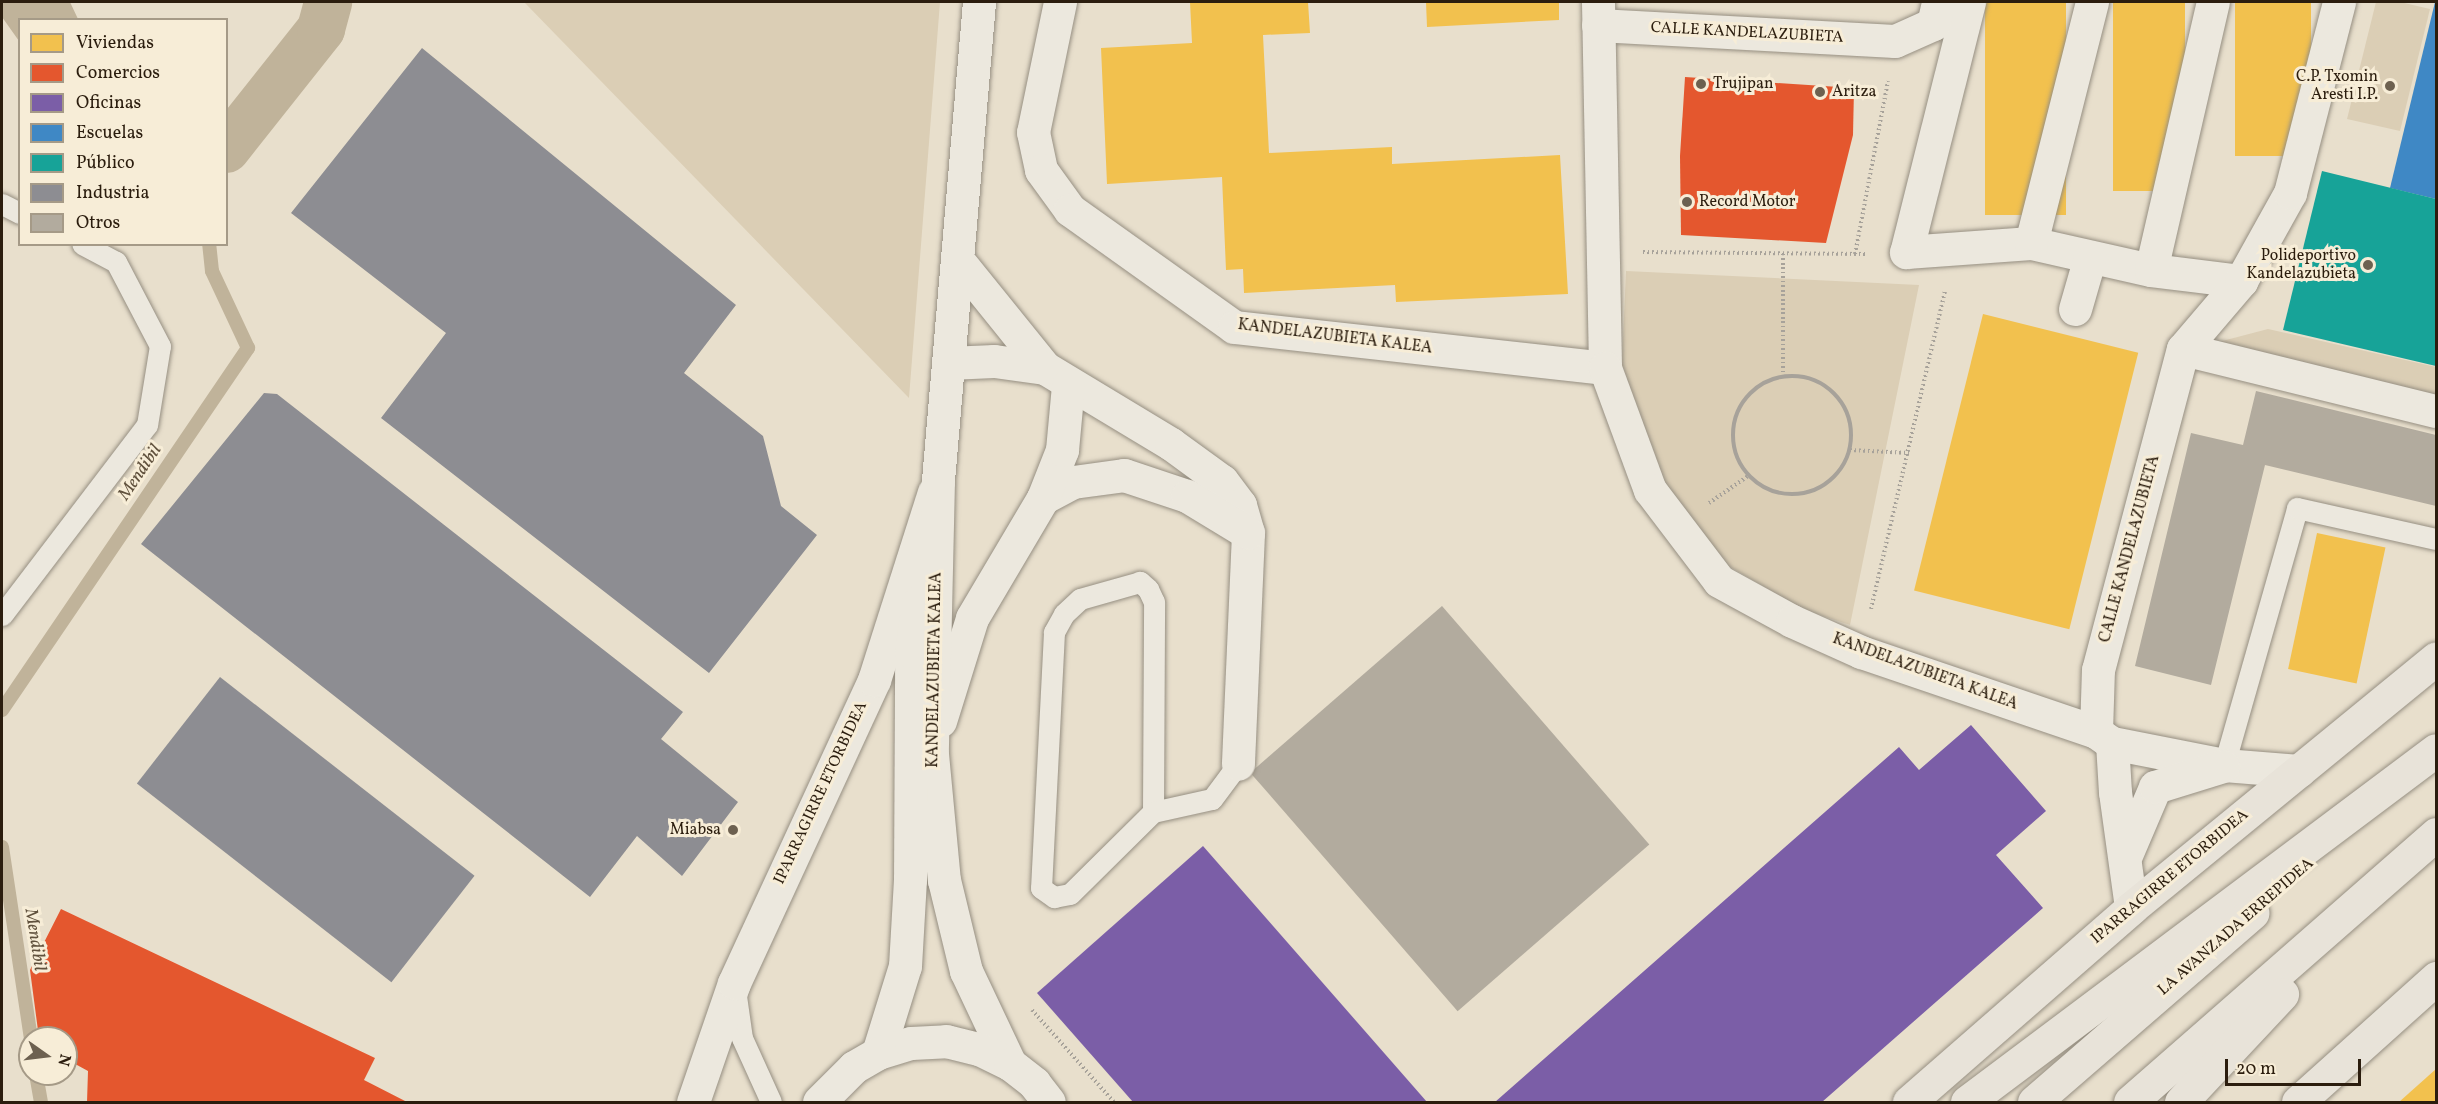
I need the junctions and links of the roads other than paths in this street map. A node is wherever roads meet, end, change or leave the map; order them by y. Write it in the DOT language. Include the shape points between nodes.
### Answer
graph roads {
  1 [pos="979,2"];
  2 [pos="1060,2"];
  3 [pos="1938,2"];
  4 [pos="1969,2"];
  5 [pos="2092,2"];
  6 [pos="2213,2"];
  7 [pos="2339,2"];
  8 [pos="1598,13"];
  9 [pos="2,204"];
  10 [pos="18,212"];
  11 [pos="2031,243"];
  12 [pos="85,246"];
  13 [pos="2090,257"];
  14 [pos="957,260"];
  15 [pos="2151,270"];
  16 [pos="2241,281"];
  17 [pos="2075,309"];
  18 [pos="2183,350"];
  19 [pos="948,363"];
  20 [pos="1605,368"];
  21 [pos="1056,377"];
  22 [pos="2436,411"];
  23 [pos="938,480"];
  24 [pos="1043,498"];
  25 [pos="1248,533"];
  26 [pos="2436,539"];
  27 [pos="2,615"];
  28 [pos="2436,658"];
  29 [pos="2104,737"];
  30 [pos="2436,751"];
  31 [pos="932,754"];
  32 [pos="1238,764"];
  33 [pos="2224,765"];
  34 [pos="2299,771"];
  35 [pos="1153,813"];
  36 [pos="2436,834"];
  37 [pos="2126,855"];
  38 [pos="2400,866"];
  39 [pos="2132,908"];
  40 [pos="2436,978"];
  41 [pos="734,983"];
  42 [pos="878,1053"];
  43 [pos="1010,1064"];
  44 [pos="693,1102"];
  45 [pos="771,1102"];
  46 [pos="819,1102"];
  47 [pos="1049,1102"];
  48 [pos="1909,1102"];
  49 [pos="1967,1102"];
  50 [pos="2034,1102"];
  51 [pos="2130,1102"];
  52 [pos="2181,1102"];
  53 [pos="2298,1102"];
  1 -- 14 [label="street, KANDELAZUBIETA KALEA"];
  2 -- 20 [label="street, KANDELAZUBIETA KALEA" via="1033,132 1041,170 1070,210 1234,327"];
  3 -- 8 [label="street, CALLE KANDELAZUBIETA" via="1933,24 1895,41"];
  4 -- 11 [label="street" via="1906,252"];
  5 -- 11 [label="street"];
  6 -- 15 [label="street"];
  7 -- 16 [label="street, CALLE KANDELAZUBIETA" via="2290,193"];
  8 -- 20 [label="street, KANDELAZUBIETA KALEA"];
  9 -- 10 [label="lane"];
  11 -- 13 [label="street"];
  12 -- 27 [label="lane" via="116,262 160,346 147,425"];
  13 -- 15 [label="street"];
  13 -- 17 [label="street"];
  14 -- 19 [label="street, KANDELAZUBIETA KALEA"];
  14 -- 21 [label="street"];
  15 -- 16 [label="street"];
  16 -- 18 [label="street, CALLE KANDELAZUBIETA"];
  18 -- 22 [label="street"];
  18 -- 29 [label="street, CALLE KANDELAZUBIETA" via="2098,670"];
  19 -- 21 [label="street" via="994,361"];
  19 -- 23 [label="street, KANDELAZUBIETA KALEA"];
  20 -- 29 [label="street, KANDELAZUBIETA KALEA" via="1650,490 1719,581 1792,621 1861,652"];
  21 -- 24 [label="street" via="1062,450"];
  21 -- 25 [label="street" via="1171,444 1222,481 1240,506"];
  23 -- 31 [label="street, KANDELAZUBIETA KALEA"];
  23 -- 41 [label="street, IPARRAGIRRE ETORBIDEA" via="874,680"];
  23 -- 42 [label="street, KANDELAZUBIETA KALEA" via="910,651 910,880 905,966"];
  24 -- 25 [label="street" via="1073,482 1124,475 1187,496"];
  24 -- 31 [label="street" via="972,618 949,682"];
  25 -- 32 [label="street"];
  26 -- 33 [label="lane" via="2296,508"];
  28 -- 34 [label="main road, IPARRAGIRRE ETORBIDEA"];
  29 -- 33 [label="street"];
  29 -- 37 [label="street, CALLE KANDELAZUBIETA"];
  30 -- 49 [label="main road"];
  30 -- 50 [label="main road, LA AVANZADA ERREPIDEA"];
  31 -- 43 [label="street, KANDELAZUBIETA KALEA" via="945,880 966,971"];
  32 -- 35 [label="lane" via="1212,799"];
  33 -- 34 [label="street"];
  33 -- 37 [label="street" via="2155,787"];
  34 -- 39 [label="main road, IPARRAGIRRE ETORBIDEA"];
  35 -- 35 [label="lane" via="1154,602 1140,582 1080,599 1064,614 1054,632 1041,888 1054,897 1070,894"];
  36 -- 38 [label="main road"];
  37 -- 39 [label="street, CALLE KANDELAZUBIETA"];
  38 -- 51 [label="main road"];
  38 -- 52 [label="main road"];
  39 -- 48 [label="main road, IPARRAGIRRE ETORBIDEA"];
  40 -- 53 [label="main road"];
  41 -- 44 [label="street, IPARRAGIRRE ETORBIDEA"];
  41 -- 45 [label="lane" via="742,1038"];
  42 -- 43 [label="street" via="911,1043 946,1041 979,1048"];
  42 -- 46 [label="street" via="847,1072"];
  43 -- 47 [label="street" via="1034,1083"];
}
